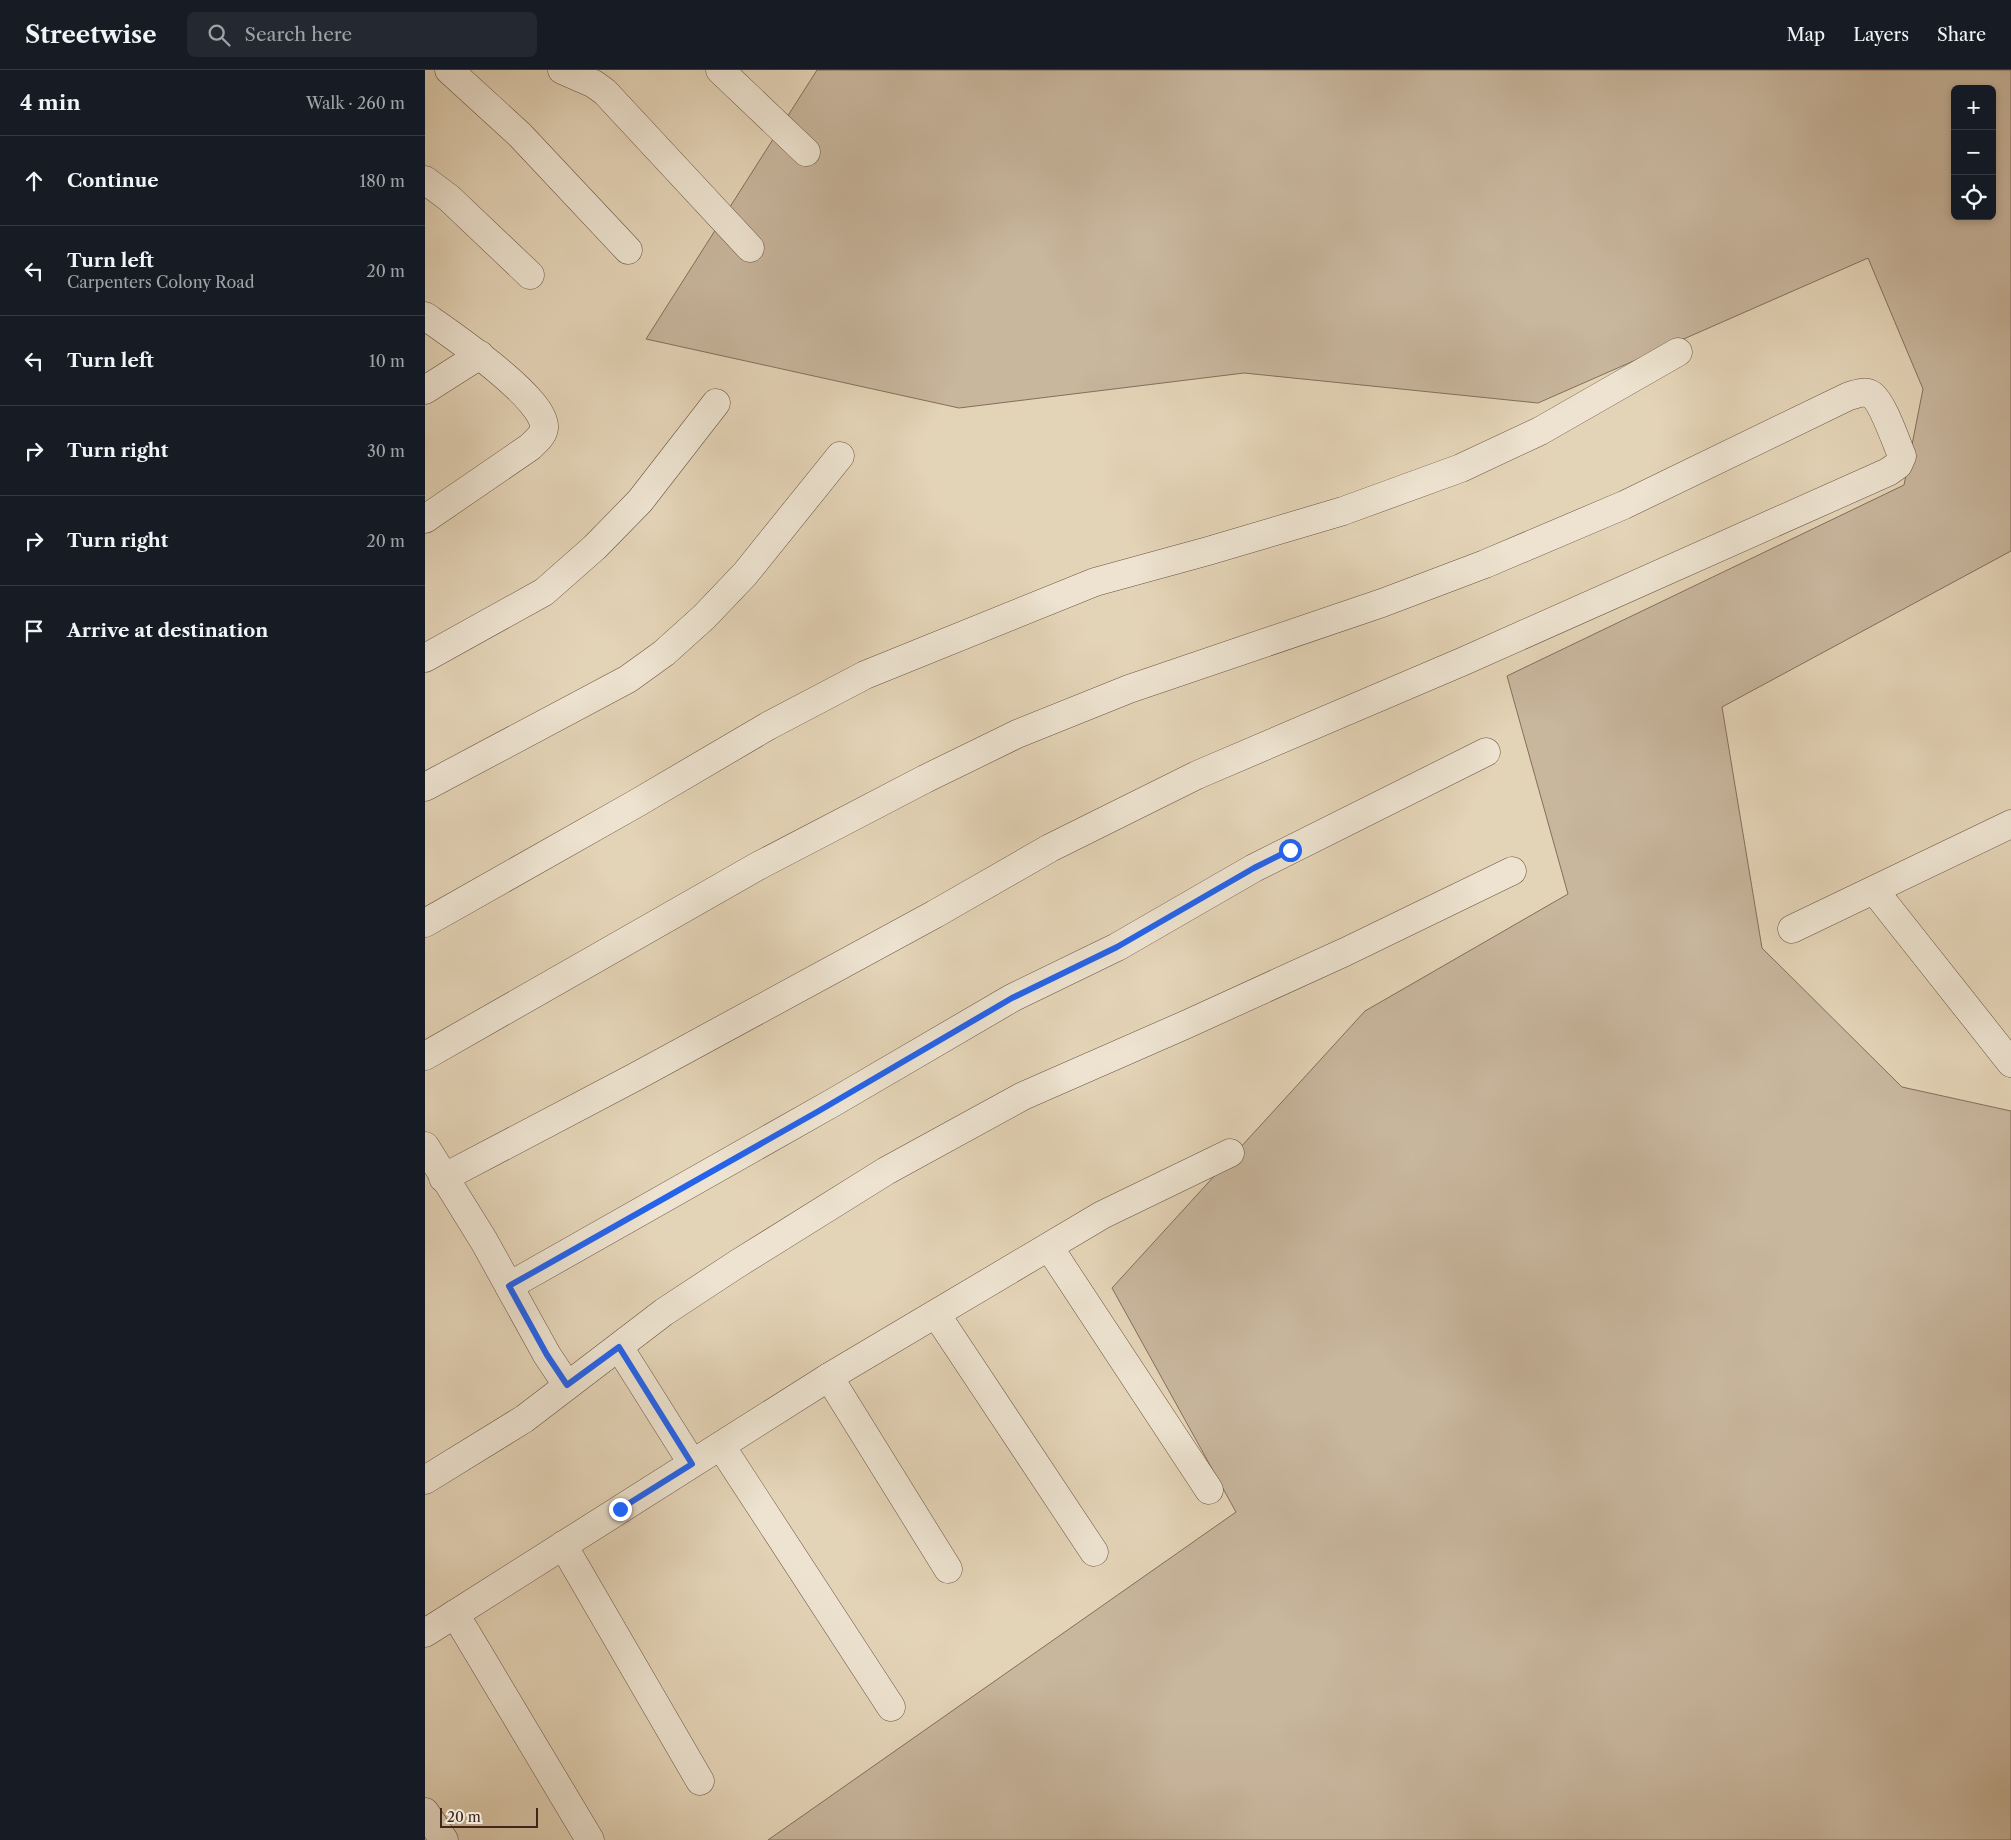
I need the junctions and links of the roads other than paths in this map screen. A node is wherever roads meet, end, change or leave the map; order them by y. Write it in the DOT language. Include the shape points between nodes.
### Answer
graph roads {
  1 [pos="449,70"];
  2 [pos="562,70"];
  3 [pos="720,70"];
  4 [pos="806,152"];
  5 [pos="425,180"];
  6 [pos="750,248"];
  7 [pos="628,250"];
  8 [pos="531,275"];
  9 [pos="425,316"];
  10 [pos="1678,352"];
  11 [pos="480,355"];
  12 [pos="425,390"];
  13 [pos="716,403"];
  14 [pos="840,456"];
  15 [pos="425,519"];
  16 [pos="425,658"];
  17 [pos="1486,752"];
  18 [pos="425,787"];
  19 [pos="2011,824"];
  20 [pos="1512,871"];
  21 [pos="1874,890"];
  22 [pos="425,924"];
  23 [pos="1792,929"];
  24 [pos="425,1056"];
  25 [pos="2011,1063"];
  26 [pos="425,1146"];
  27 [pos="1230,1153"];
  28 [pos="443,1178"];
  29 [pos="1049,1247"];
  30 [pos="509,1286"];
  31 [pos="936,1314"];
  32 [pos="619,1347"];
  33 [pos="829,1377"];
  34 [pos="567,1385"];
  35 [pos="721,1446"];
  36 [pos="692,1464"];
  37 [pos="425,1480"];
  38 [pos="1209,1490"];
  39 [pos="563,1545"];
  40 [pos="1094,1552"];
  41 [pos="948,1569"];
  42 [pos="455,1614"];
  43 [pos="425,1633"];
  44 [pos="891,1707"];
  45 [pos="700,1781"];
  46 [pos="425,1812"];
  47 [pos="444,1840"];
  48 [pos="589,1840"];
  1 -- 7 [label="street" via="520,135"];
  2 -- 6 [label="street" via="605,92"];
  3 -- 4 [label="street"];
  5 -- 8 [label="street" via="449,198"];
  9 -- 11 [label="street"];
  10 -- 22 [label="street" via="1540,431 1461,468 1343,511 1095,582 865,675 768,726"];
  11 -- 12 [label="street"];
  11 -- 15 [label="street" via="535,407 544,428 531,447"];
  13 -- 16 [label="street" via="641,501 544,592"];
  14 -- 18 [label="street" via="745,574 664,653 628,679"];
  17 -- 30 [label="street" via="1254,868 1117,947 1012,998"];
  19 -- 21 [label="street"];
  20 -- 32 [label="street" via="1345,952 1023,1096 885,1171 663,1312"];
  21 -- 23 [label="street"];
  21 -- 25 [label="street"];
  24 -- 28 [label="street" via="758,866 1017,734 1129,689 1383,603 1485,564 1624,505 1849,396 1861,392 1871,394 1879,402 1902,456 1898,465 1888,472 1464,661 1197,775 1050,848 926,919"];
  26 -- 28 [label="street"];
  27 -- 29 [label="street" via="1101,1215"];
  28 -- 30 [label="street"];
  29 -- 31 [label="street"];
  29 -- 38 [label="street"];
  30 -- 34 [label="street"];
  31 -- 33 [label="street"];
  31 -- 40 [label="street"];
  32 -- 34 [label="street"];
  32 -- 36 [label="street"];
  33 -- 35 [label="street"];
  33 -- 41 [label="street"];
  34 -- 37 [label="street" via="524,1419"];
  35 -- 36 [label="street"];
  35 -- 44 [label="street"];
  36 -- 39 [label="street"];
  39 -- 42 [label="street"];
  39 -- 45 [label="street"];
  42 -- 43 [label="street"];
  42 -- 48 [label="street"];
  46 -- 47 [label="street"];
}
